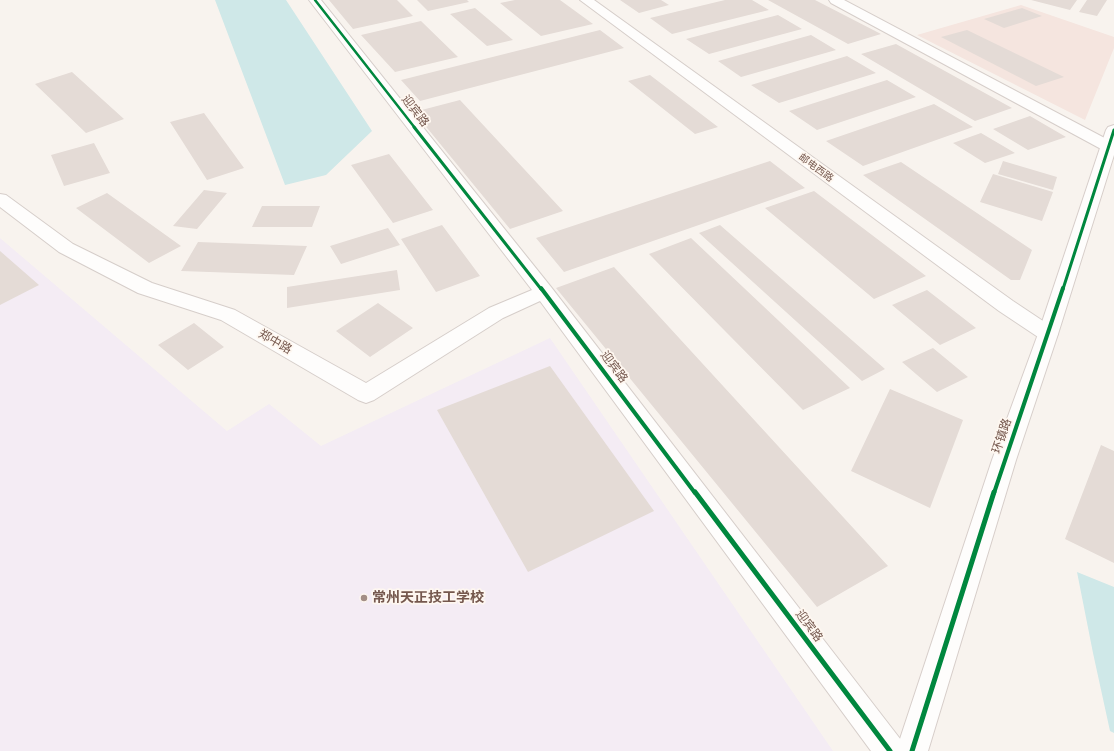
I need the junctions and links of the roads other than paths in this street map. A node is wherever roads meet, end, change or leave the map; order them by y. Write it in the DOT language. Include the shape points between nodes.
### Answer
graph roads {
  1 [pos="315,0"];
  2 [pos="586,0"];
  3 [pos="835,0"];
  4 [pos="1112,142"];
  5 [pos="0,200"];
  6 [pos="544,292"];
  7 [pos="1048,334"];
  8 [pos="890,751"];
  9 [pos="912,751"];
  1 -- 6 [label="street, 迎宾路"];
  2 -- 7 [label="street, 邮电西路" via="1000,302"];
  3 -- 4 [label="street"];
  4 -- 7 [label="street, 环镇路"];
  5 -- 6 [label="street, 郑中路" via="66,248 145,288 228,315 366,394 496,313"];
  6 -- 8 [label="street, 迎宾路"];
  7 -- 9 [label="street, 环镇路" via="1004,460"];
}
